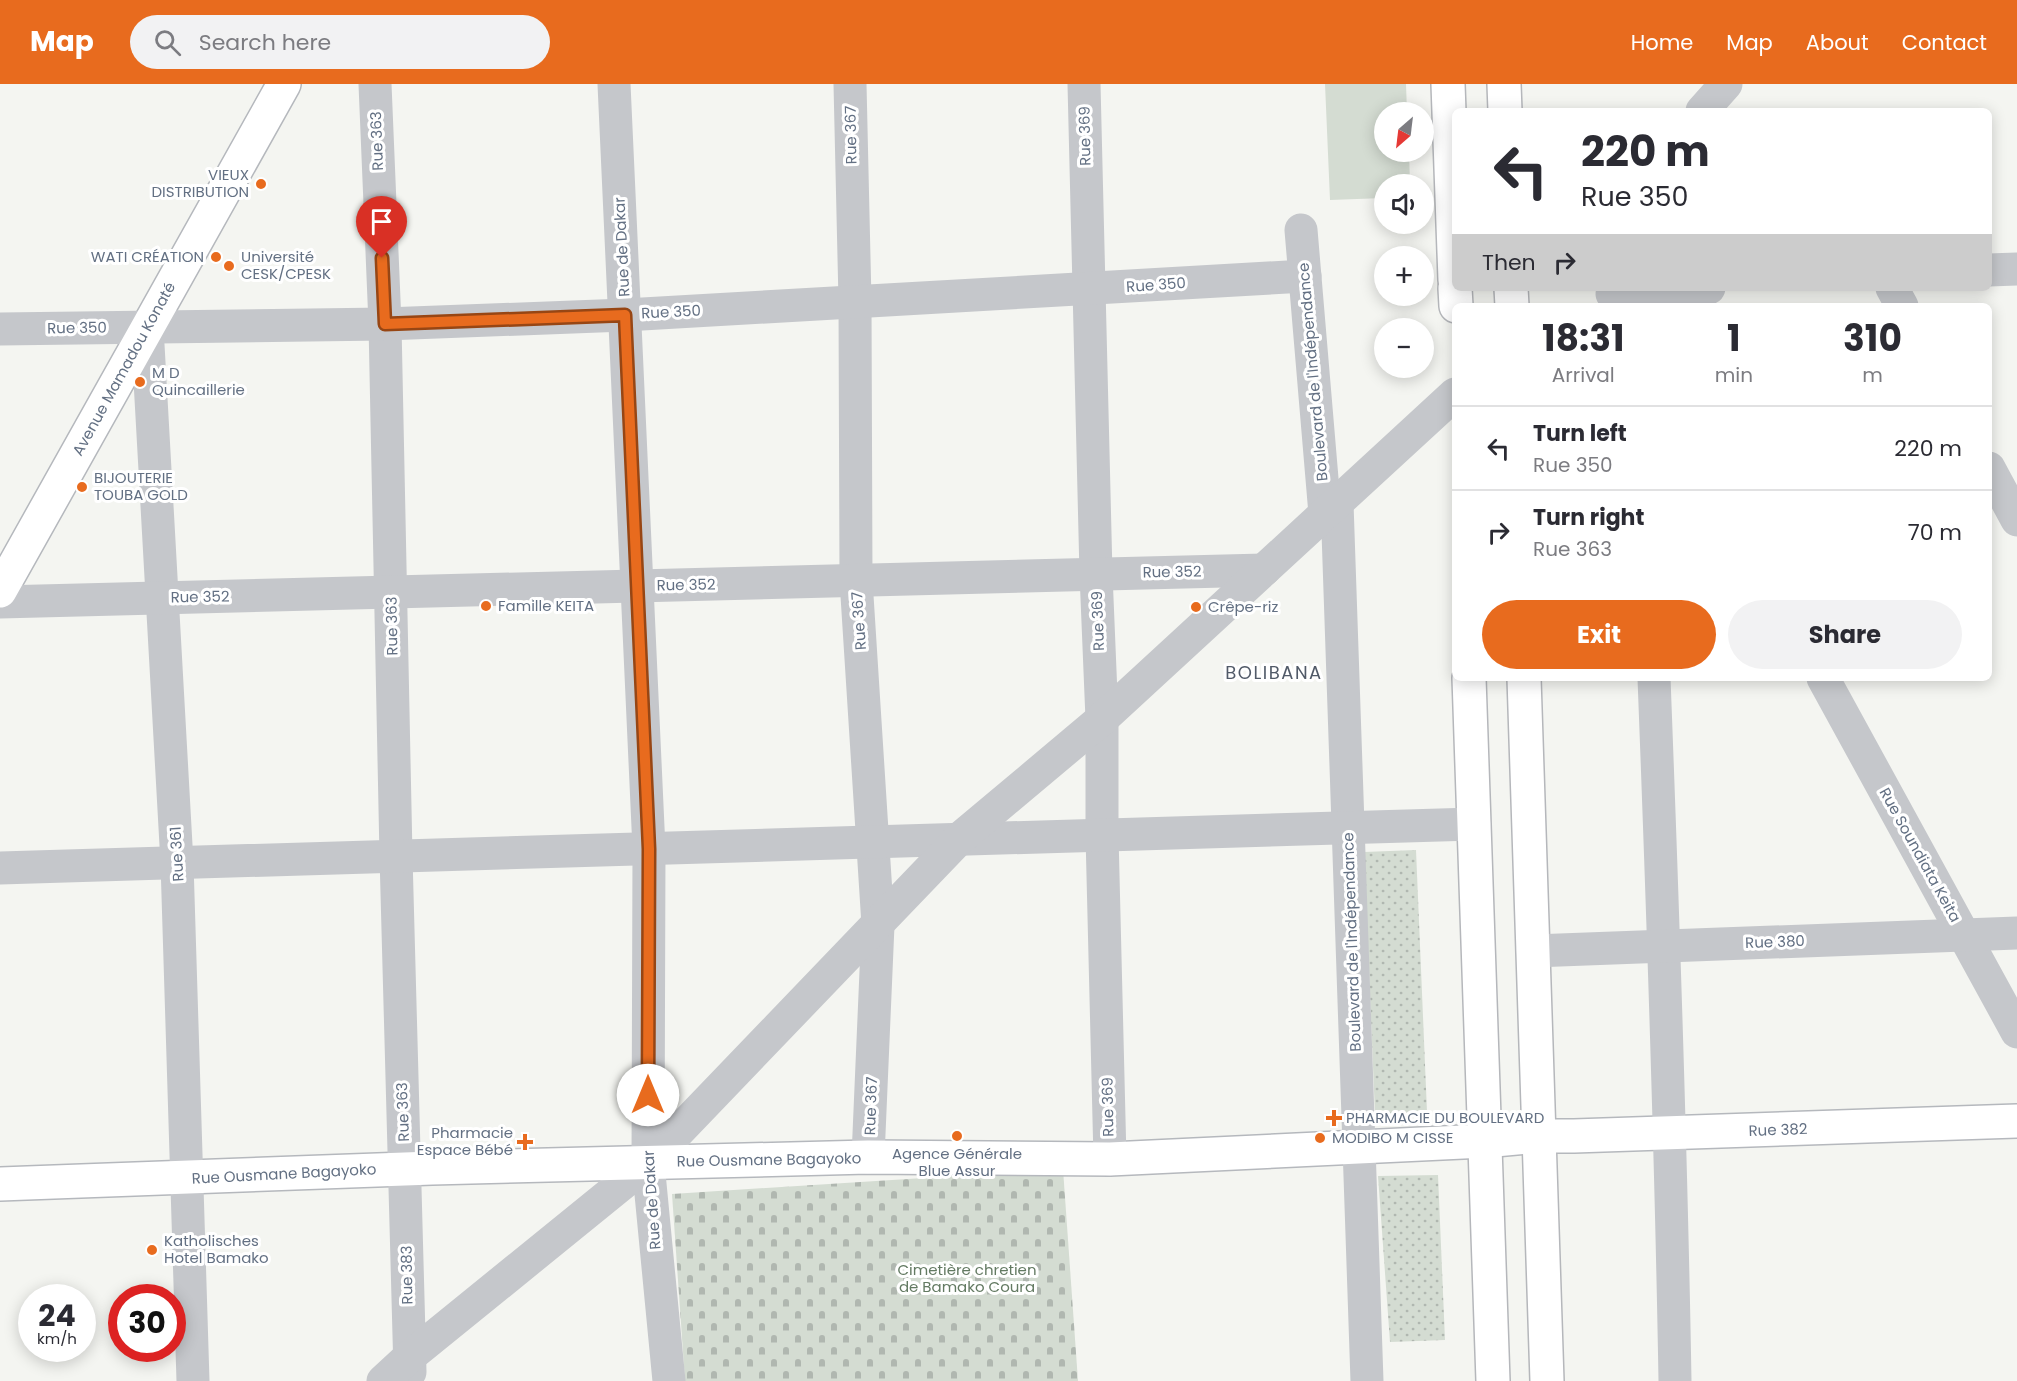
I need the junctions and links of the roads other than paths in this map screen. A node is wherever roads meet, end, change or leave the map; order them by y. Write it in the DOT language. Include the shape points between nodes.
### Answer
graph roads {
  1 [pos="285,84"];
  2 [pos="375,84"];
  3 [pos="614,84"];
  4 [pos="850,84"];
  5 [pos="1084,84"];
  6 [pos="1448,84"];
  7 [pos="1726,84"];
  8 [pos="1705,108"];
  9 [pos="1452,196"];
  10 [pos="1301,230"];
  11 [pos="2017,268"];
  12 [pos="1992,270"];
  13 [pos="1305,276"];
  14 [pos="1089,289"];
  15 [pos="1672,291"];
  16 [pos="1613,296"];
  17 [pos="855,301"];
  18 [pos="625,315"];
  19 [pos="385,324"];
  20 [pos="147,327"];
  21 [pos="0,329"];
  22 [pos="1452,397"];
  23 [pos="1992,474"];
  24 [pos="1331,508"];
  25 [pos="2017,520"];
  26 [pos="1264,570"];
  27 [pos="1096,574"];
  28 [pos="856,580"];
  29 [pos="637,586"];
  30 [pos="0,591"];
  31 [pos="392,592"];
  32 [pos="162,598"];
  33 [pos="0,602"];
  34 [pos="1468,681"];
  35 [pos="1524,681"];
  36 [pos="1654,681"];
  37 [pos="1825,681"];
  38 [pos="1102,719"];
  39 [pos="1474,824"];
  40 [pos="1348,827"];
  41 [pos="1102,835"];
  42 [pos="959,839"];
  43 [pos="873,842"];
  44 [pos="649,849"];
  45 [pos="396,856"];
  46 [pos="177,863"];
  47 [pos="0,868"];
  48 [pos="878,925"];
  49 [pos="2017,933"];
  50 [pos="1963,934"];
  51 [pos="1662,947"];
  52 [pos="1533,951"];
  53 [pos="2017,1032"];
  54 [pos="2017,1121"];
  55 [pos="1671,1133"];
  56 [pos="1539,1136"];
  57 [pos="1484,1141"];
  58 [pos="1359,1147"];
  59 [pos="868,1157"];
  60 [pos="1110,1159"];
  61 [pos="648,1163"];
  62 [pos="404,1169"];
  63 [pos="188,1179"];
  64 [pos="0,1184"];
  65 [pos="409,1369"];
  66 [pos="193,1381"];
  67 [pos="383,1381"];
  68 [pos="669,1381"];
  69 [pos="1367,1381"];
  70 [pos="1493,1381"];
  71 [pos="1547,1381"];
  72 [pos="1675,1381"];
  1 -- 20 [label="main road, Avenue Mamadou Konaté"];
  2 -- 19 [label="street, Rue 363"];
  3 -- 18 [label="street, Rue de Dakar"];
  4 -- 17 [label="street, Rue 367"];
  5 -- 14 [label="street, Rue 369"];
  6 -- 9 [label="main road"];
  7 -- 8 [label="street"];
  10 -- 13 [label="street, Boulevard de l'Indépendance"];
  11 -- 12 [label="street"];
  13 -- 14 [label="street, Rue 350"];
  13 -- 24 [label="street, Boulevard de l'Indépendance"];
  14 -- 17 [label="street, Rue 350"];
  14 -- 27 [label="street, Rue 369"];
  15 -- 16 [label="street"];
  17 -- 18 [label="street, Rue 350"];
  17 -- 28 [label="street, Rue 367"];
  18 -- 19 [label="street, Rue 350"];
  18 -- 29 [label="street, Rue de Dakar"];
  19 -- 20 [label="street, Rue 350"];
  19 -- 31 [label="street, Rue 363"];
  20 -- 21 [label="street, Rue 350"];
  20 -- 30 [label="main road, Avenue Mamadou Konaté"];
  20 -- 32 [label="street, Rue 361"];
  22 -- 24 [label="street"];
  23 -- 25 [label="street"];
  24 -- 26 [label="street"];
  24 -- 40 [label="street, Boulevard de l'Indépendance"];
  26 -- 27 [label="street, Rue 352"];
  26 -- 38 [label="street"];
  27 -- 28 [label="street, Rue 352"];
  27 -- 38 [label="street, Rue 369"];
  28 -- 29 [label="street, Rue 352"];
  28 -- 43 [label="street, Rue 367"];
  29 -- 31 [label="street, Rue 352"];
  29 -- 44 [label="street, Rue de Dakar"];
  31 -- 32 [label="street, Rue 352"];
  31 -- 45 [label="street, Rue 363"];
  32 -- 33 [label="street, Rue 352"];
  32 -- 46 [label="street, Rue 361"];
  34 -- 39 [label="main road"];
  35 -- 52 [label="main road"];
  36 -- 51 [label="street"];
  37 -- 50 [label="street, Rue Soundiata Keita"];
  38 -- 41 [label="street, Rue 369"];
  38 -- 42 [label="street"];
  39 -- 40 [label="street"];
  39 -- 57 [label="main road"];
  40 -- 41 [label="street"];
  40 -- 58 [label="street, Boulevard de l'Indépendance"];
  41 -- 42 [label="street"];
  41 -- 60 [label="street, Rue 369"];
  42 -- 43 [label="street"];
  42 -- 48 [label="street"];
  43 -- 44 [label="street"];
  43 -- 48 [label="street, Rue 367"];
  44 -- 45 [label="street"];
  44 -- 61 [label="street, Rue de Dakar"];
  45 -- 46 [label="street"];
  45 -- 62 [label="street, Rue 363"];
  46 -- 47 [label="street"];
  46 -- 63 [label="street, Rue 361"];
  48 -- 59 [label="street, Rue 367"];
  48 -- 61 [label="street"];
  49 -- 50 [label="street, Rue 380"];
  50 -- 51 [label="street, Rue 380"];
  50 -- 53 [label="street, Rue Soundiata Keita"];
  51 -- 52 [label="street, Rue 380"];
  51 -- 55 [label="street"];
  52 -- 56 [label="main road"];
  54 -- 55 [label="main road, Rue 382"];
  55 -- 56 [label="main road, Rue 382"];
  55 -- 72 [label="street"];
  56 -- 57 [label="main road, Rue Ousmane Bagayoko"];
  56 -- 71 [label="main road"];
  57 -- 58 [label="main road, Rue Ousmane Bagayoko"];
  57 -- 70 [label="main road"];
  58 -- 60 [label="main road, Rue Ousmane Bagayoko"];
  58 -- 69 [label="street, Boulevard de l'Indépendance"];
  59 -- 60 [label="main road, Rue Ousmane Bagayoko"];
  59 -- 61 [label="main road, Rue Ousmane Bagayoko"];
  61 -- 62 [label="main road, Rue Ousmane Bagayoko"];
  61 -- 65 [label="street"];
  61 -- 68 [label="street, Rue de Dakar"];
  62 -- 63 [label="main road, Rue Ousmane Bagayoko"];
  62 -- 65 [label="street, Rue 383"];
  63 -- 64 [label="main road, Rue Ousmane Bagayoko"];
  63 -- 66 [label="street, Rue 361"];
  65 -- 67 [label="street"];
}
